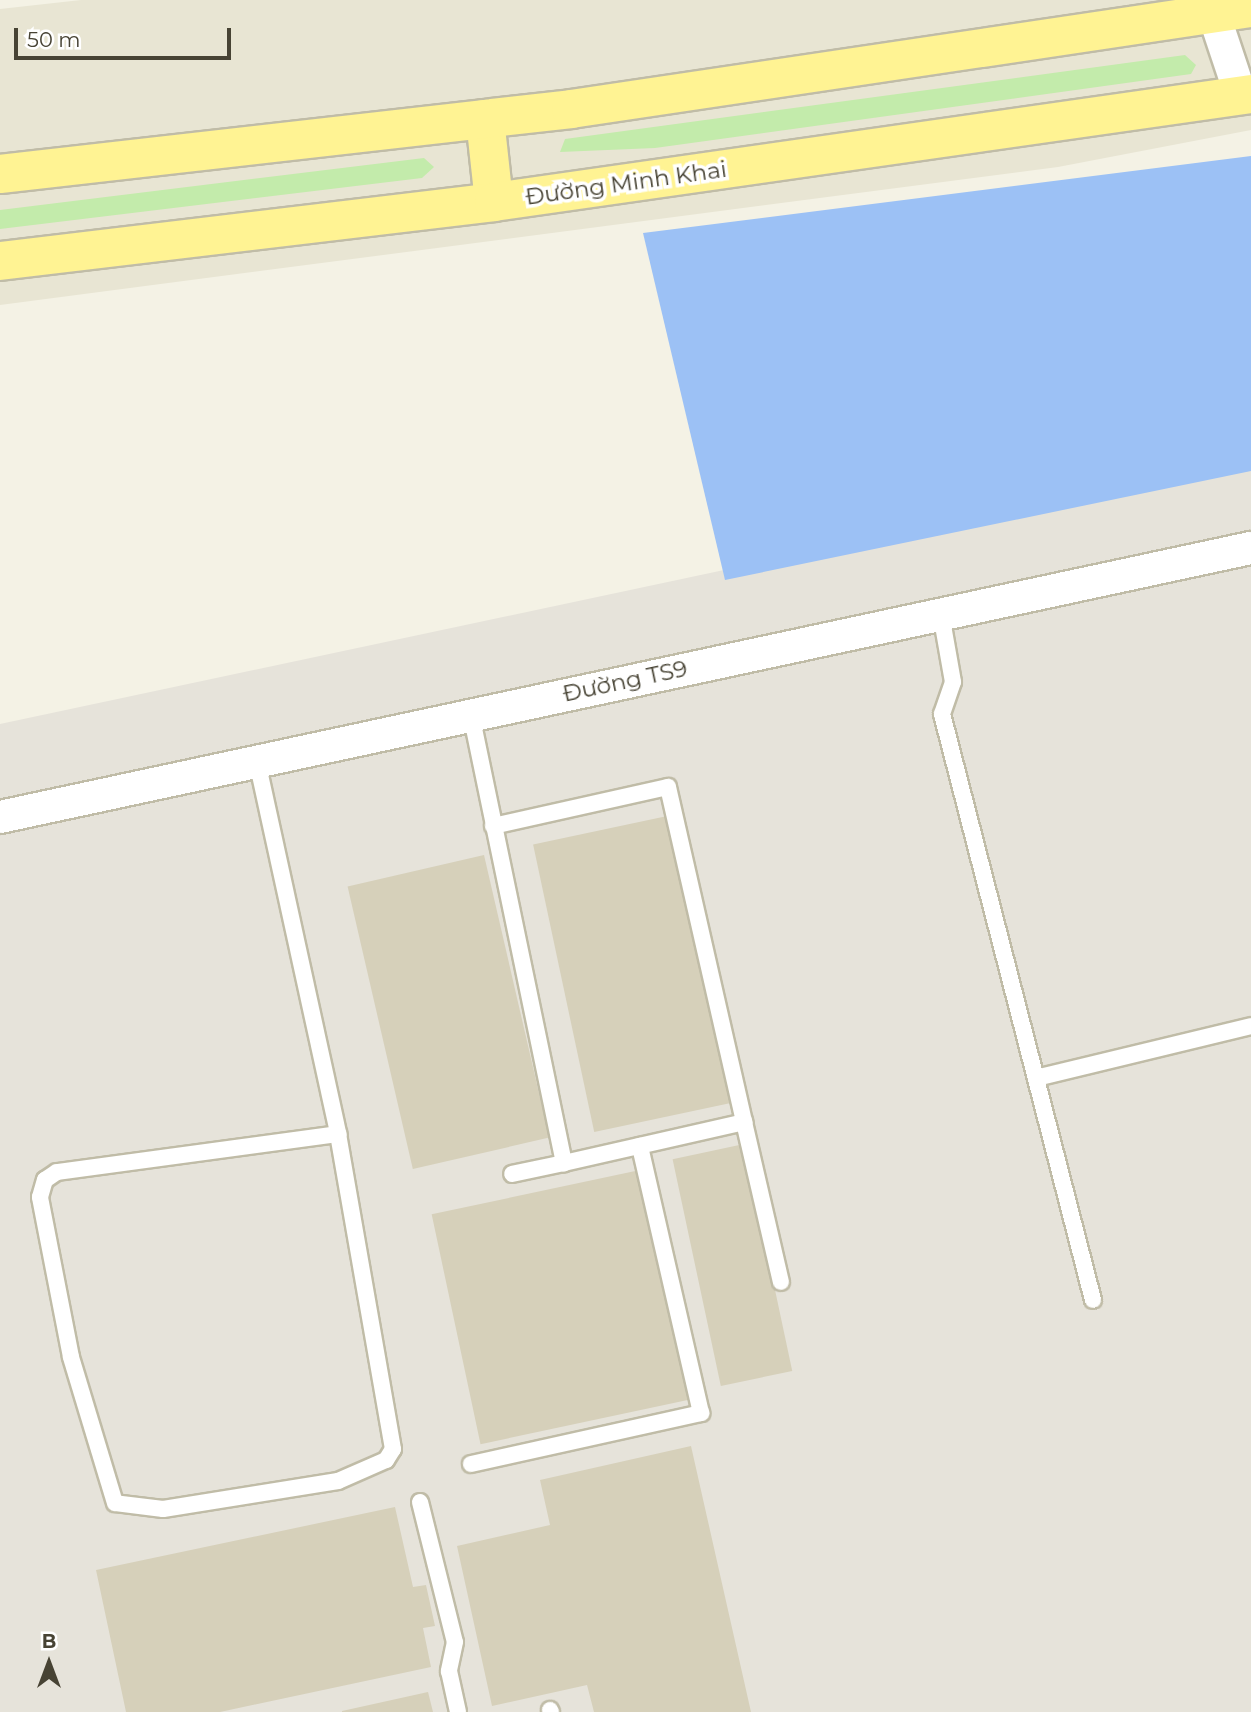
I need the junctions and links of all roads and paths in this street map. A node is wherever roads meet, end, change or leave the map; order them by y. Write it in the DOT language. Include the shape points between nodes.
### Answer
graph roads {
  1 [pos="1225,8"];
  2 [pos="1246,95"];
  3 [pos="485,119"];
  4 [pos="0,174"];
  5 [pos="494,202"];
  6 [pos="0,261"];
  7 [pos="1251,548"];
  8 [pos="941,614"];
  9 [pos="471,715"];
  10 [pos="257,761"];
  11 [pos="0,817"];
  12 [pos="493,826"];
  13 [pos="1251,1026"];
  14 [pos="1037,1078"];
  15 [pos="744,1122"];
  16 [pos="338,1134"];
  17 [pos="640,1146"];
  18 [pos="564,1163"];
  19 [pos="512,1174"];
  20 [pos="781,1282"];
  21 [pos="1093,1300"];
  22 [pos="471,1464"];
  23 [pos="420,1502"];
  24 [pos="458,1712"];
  1 -- 2 [label="street"];
  1 -- 3 [label="main road"];
  2 -- 5 [label="main road, Đường Minh Khai"];
  3 -- 4 [label="main road"];
  3 -- 5 [label="main road"];
  5 -- 6 [label="main road, Đường Minh Khai"];
  7 -- 8 [label="street, Đường TS9"];
  8 -- 9 [label="street, Đường TS9"];
  8 -- 14 [label="lane" via="953,682 942,713"];
  9 -- 10 [label="street, Đường TS9"];
  9 -- 12 [label="lane"];
  10 -- 11 [label="street, Đường TS9"];
  10 -- 16 [label="lane"];
  12 -- 15 [label="lane" via="668,787"];
  12 -- 18 [label="lane"];
  13 -- 14 [label="lane"];
  14 -- 21 [label="lane"];
  15 -- 17 [label="lane"];
  15 -- 20 [label="lane"];
  16 -- 16 [label="lane" via="57,1172 45,1180 40,1197 71,1357 115,1503 163,1509 338,1481 386,1460 393,1449"];
  17 -- 18 [label="lane"];
  17 -- 22 [label="lane" via="701,1413"];
  18 -- 19 [label="lane"];
  23 -- 24 [label="lane" via="455,1642 449,1671"];
}
